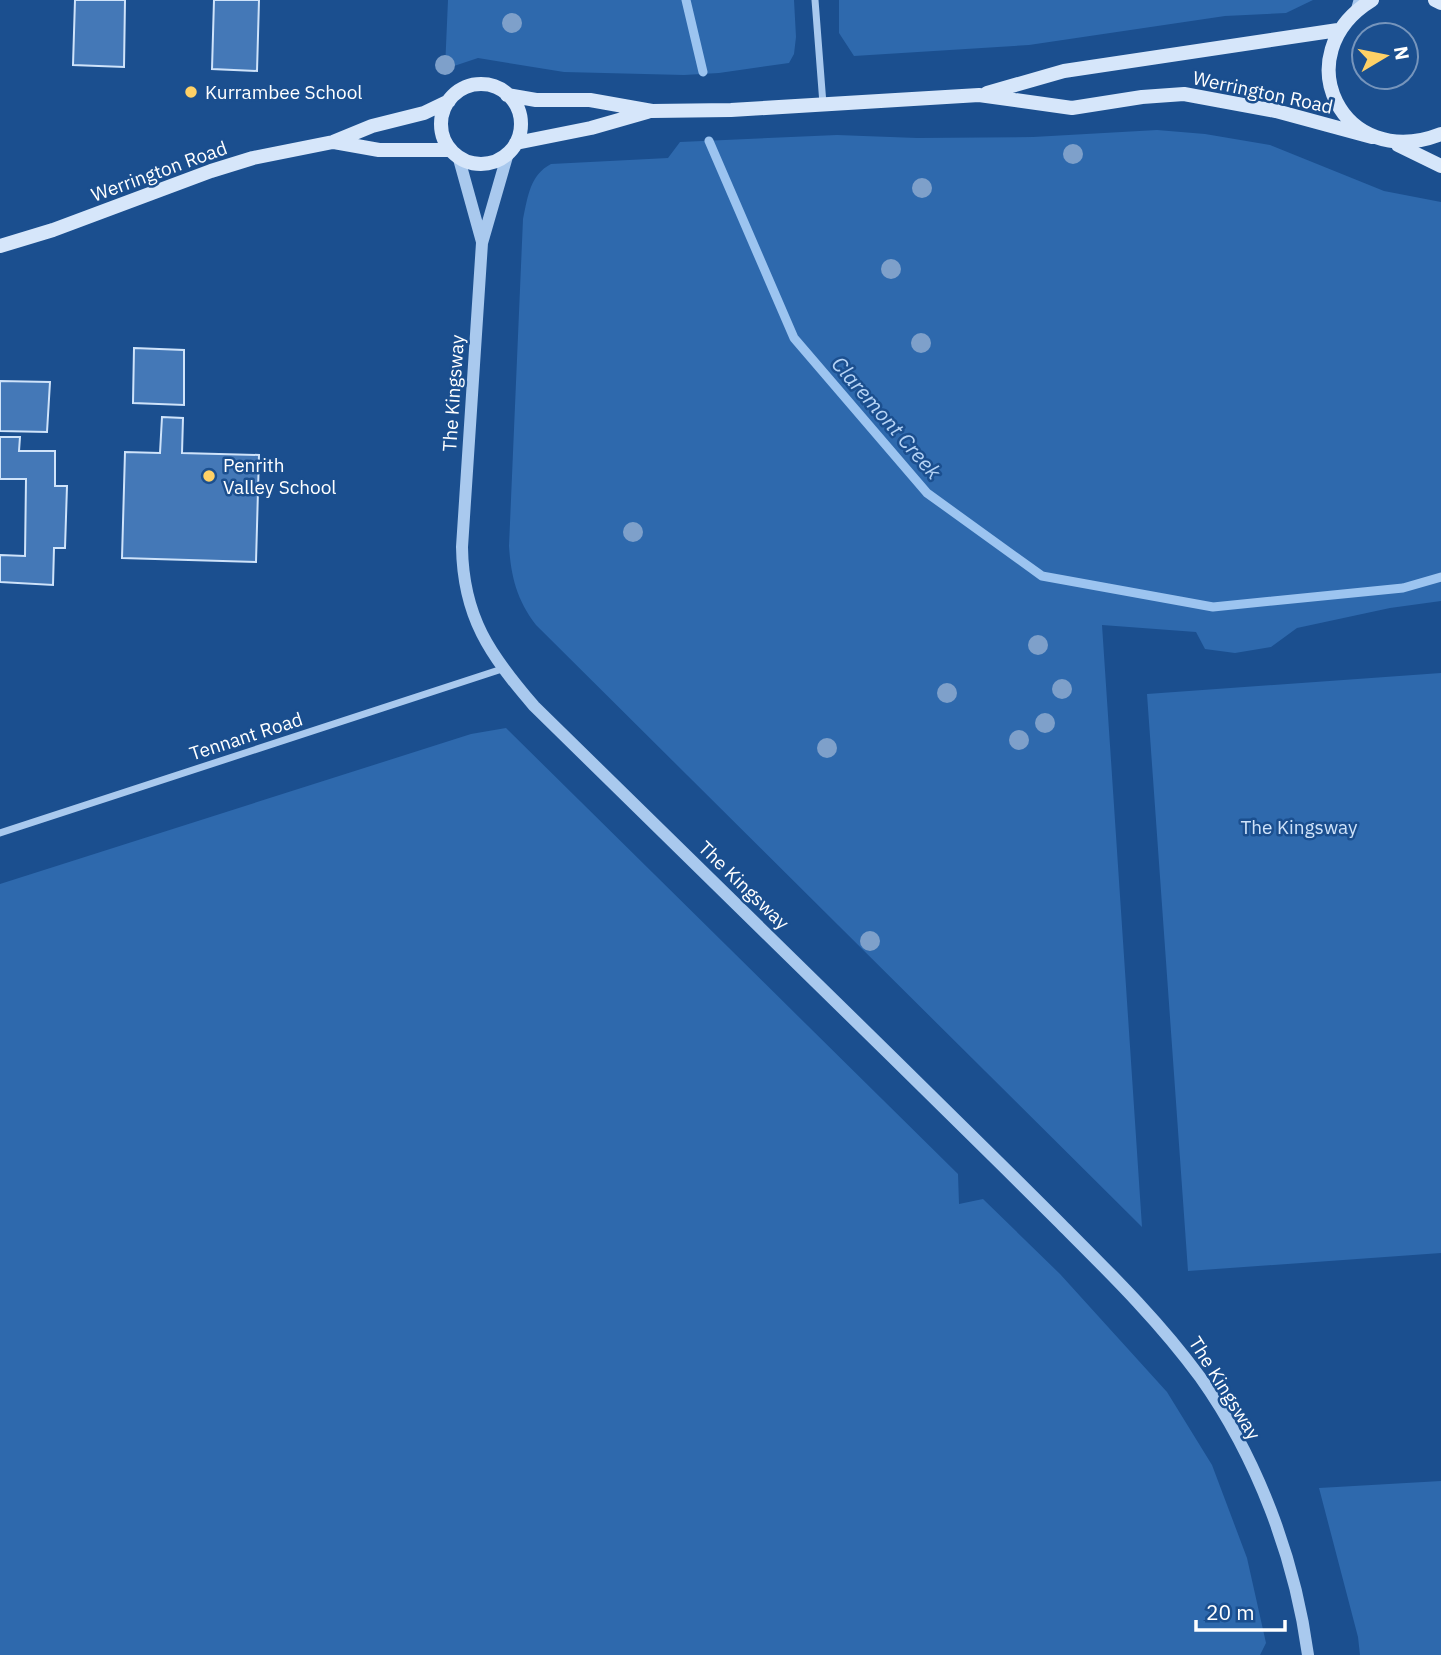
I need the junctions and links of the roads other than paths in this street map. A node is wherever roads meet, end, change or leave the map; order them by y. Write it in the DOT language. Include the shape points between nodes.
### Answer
graph roads {
  1 [pos="815,0"];
  2 [pos="1372,0"];
  3 [pos="1356,5"];
  4 [pos="1338,30"];
  5 [pos="507,94"];
  6 [pos="979,95"];
  7 [pos="449,101"];
  8 [pos="822,104"];
  9 [pos="652,111"];
  10 [pos="1441,134"];
  11 [pos="1372,137"];
  12 [pos="333,142"];
  13 [pos="1395,144"];
  14 [pos="512,148"];
  15 [pos="455,154"];
  16 [pos="1441,166"];
  17 [pos="482,243"];
  18 [pos="0,246"];
  19 [pos="502,669"];
  20 [pos="0,832"];
  21 [pos="1308,1655"];
  1 -- 8 [label="street"];
  2 -- 3 [label="main road"];
  3 -- 4 [label="main road"];
  4 -- 6 [label="main road, Werrington Road" via="1064,71"];
  4 -- 11 [label="main road" via="1330,54 1329,79 1336,103 1351,123"];
  5 -- 7 [label="main road" via="483,84 458,91"];
  5 -- 9 [label="main road, Werrington Road" via="536,100 590,100"];
  5 -- 14 [label="main road" via="520,117"];
  6 -- 8 [label="main road, Werrington Road"];
  6 -- 11 [label="main road, Werrington Road" via="1072,108 1184,94 1276,111"];
  7 -- 12 [label="main road, Werrington Road"];
  7 -- 15 [label="main road" via="441,125"];
  8 -- 9 [label="main road, Werrington Road"];
  9 -- 14 [label="main road, Werrington Road"];
  10 -- 13 [label="main road"];
  11 -- 13 [label="main road, Werrington Road"];
  12 -- 15 [label="main road, Werrington Road"];
  12 -- 18 [label="main road, Werrington Road" via="253,158"];
  13 -- 16 [label="main road"];
  14 -- 15 [label="main road" via="485,164"];
  14 -- 17 [label="street, The Kingsway"];
  15 -- 17 [label="street, The Kingsway"];
  17 -- 19 [label="street, The Kingsway" via="463,582 475,621"];
  19 -- 20 [label="street, Tennant Road"];
  19 -- 21 [label="street, The Kingsway" via="1170,1338 1202,1380 1254,1473 1281,1541"];
}
